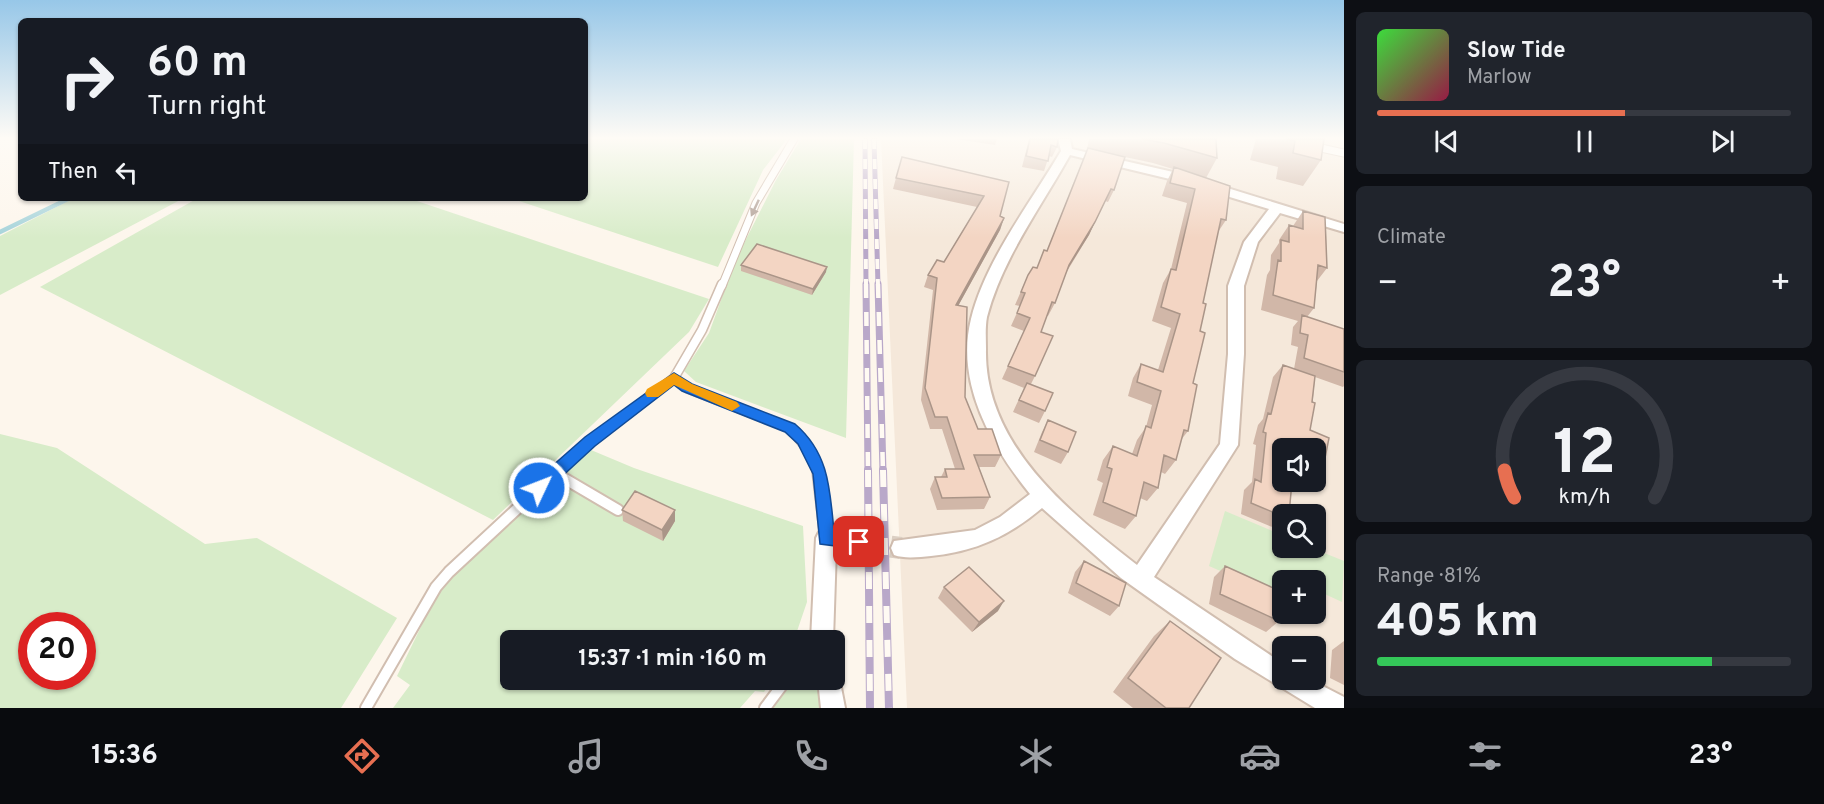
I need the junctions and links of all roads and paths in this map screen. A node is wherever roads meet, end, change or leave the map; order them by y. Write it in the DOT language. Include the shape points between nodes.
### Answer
graph roads {
  1 [pos="775,172"];
  2 [pos="1047,172"];
  3 [pos="1162,172"];
  4 [pos="1278,206"];
  5 [pos="1344,228"];
  6 [pos="674,378"];
  7 [pos="555,473"];
  8 [pos="1041,497"];
  9 [pos="618,510"];
  10 [pos="826,538"];
  11 [pos="859,542"];
  12 [pos="902,548"];
  13 [pos="1140,579"];
  14 [pos="820,630"];
  15 [pos="1272,670"];
  16 [pos="778,690"];
  17 [pos="831,690"];
  18 [pos="1306,690"];
  19 [pos="366,708"];
  20 [pos="765,708"];
  21 [pos="833,708"];
  22 [pos="1337,708"];
  1 -- 6 [label="lane, one-way" via="757,203 706,323 695,344 680,360"];
  2 -- 8 [label="street" via="997,273 978,322 975,358 985,400 1005,447"];
  3 -- 4 [label="street"];
  4 -- 5 [label="street"];
  4 -- 13 [label="street" via="1251,242 1236,286 1229,445"];
  6 -- 7 [label="lane"];
  6 -- 10 [label="lane" via="687,388 790,428 803,440 821,474"];
  7 -- 9 [label="lane"];
  7 -- 19 [label="lane" via="431,591"];
  8 -- 12 [label="street" via="1018,517 983,538 948,547"];
  8 -- 13 [label="street"];
  10 -- 11 [label="street"];
  10 -- 14 [label="street"];
  13 -- 15 [label="street" via="1199,624"];
  16 -- 20 [label="lane"];
  17 -- 21 [label="street"];
  18 -- 22 [label="street"];
}
